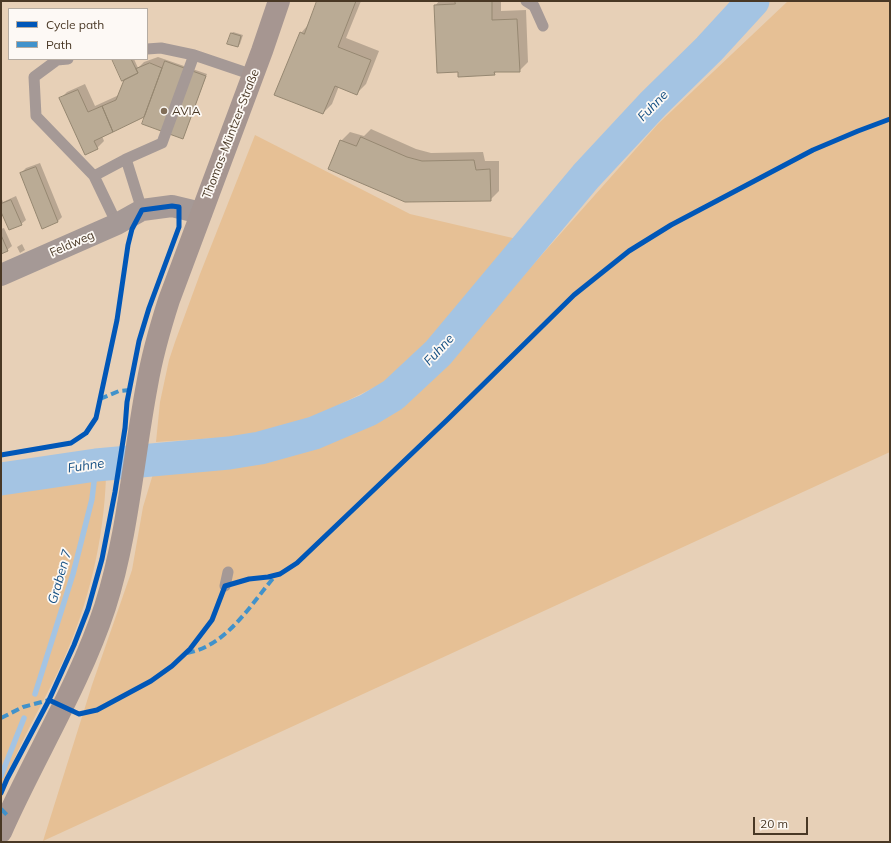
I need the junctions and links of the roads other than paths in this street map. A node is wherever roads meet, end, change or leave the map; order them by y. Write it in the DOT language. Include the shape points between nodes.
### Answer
graph roads {
  1 [pos="279,1"];
  2 [pos="526,1"];
  3 [pos="543,26"];
  4 [pos="148,50"];
  5 [pos="194,55"];
  6 [pos="56,60"];
  7 [pos="253,75"];
  8 [pos="126,160"];
  9 [pos="94,176"];
  10 [pos="142,210"];
  11 [pos="201,213"];
  12 [pos="117,224"];
  13 [pos="1,275"];
  14 [pos="228,572"];
  15 [pos="225,586"];
  16 [pos="1,832"];
  1 -- 7 [label="main road, Thomas-Müntzer-Straße"];
  2 -- 3 [label="lane" via="534,6"];
  4 -- 5 [label="lane" via="161,48"];
  5 -- 7 [label="lane"];
  5 -- 8 [label="lane" via="162,143"];
  6 -- 9 [label="lane" via="34,77 36,116"];
  7 -- 11 [label="main road, Thomas-Müntzer-Straße"];
  8 -- 9 [label="lane"];
  8 -- 10 [label="lane"];
  9 -- 12 [label="lane"];
  10 -- 11 [label="street" via="172,206"];
  10 -- 12 [label="street, Feldweg"];
  11 -- 16 [label="main road, Thomas-Müntzer-Straße" via="156,341 118,555 96,633 66,701"];
  12 -- 13 [label="street, Feldweg"];
  14 -- 15 [label="lane"];
}
